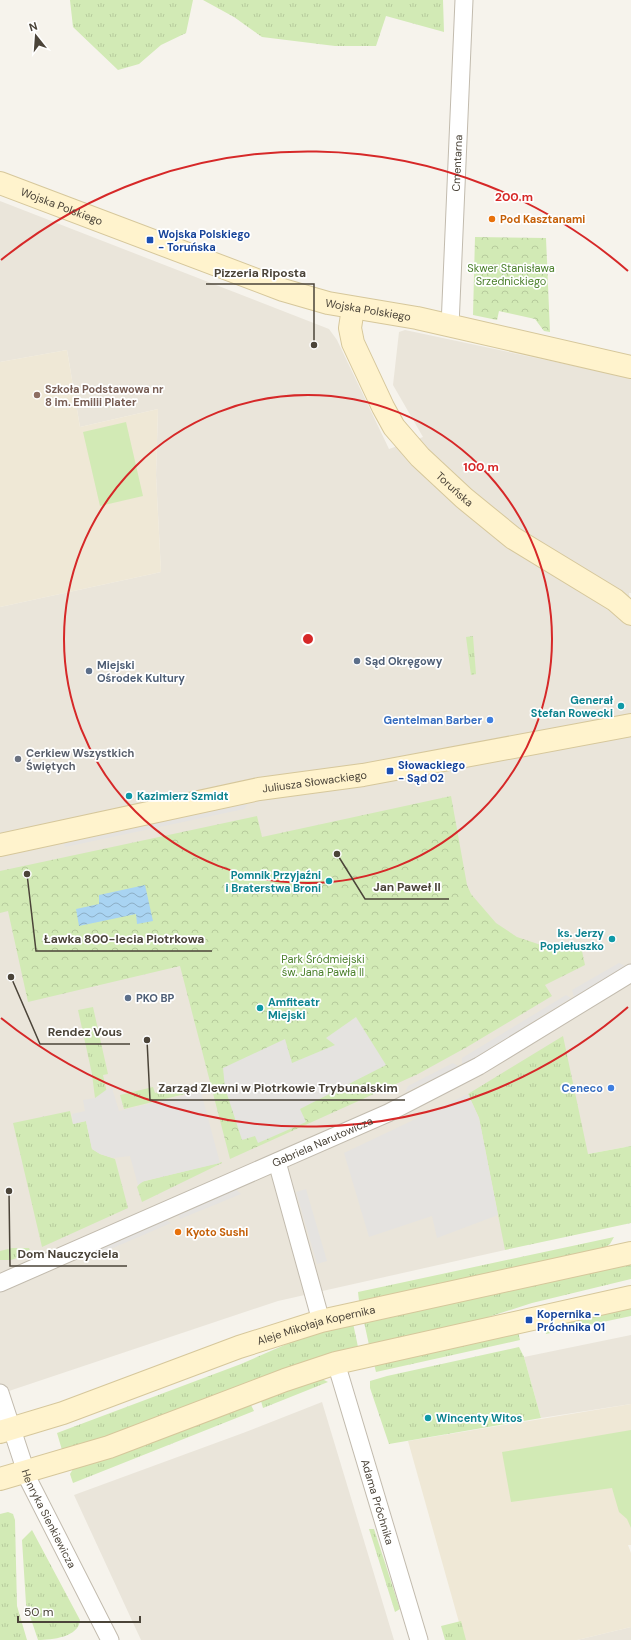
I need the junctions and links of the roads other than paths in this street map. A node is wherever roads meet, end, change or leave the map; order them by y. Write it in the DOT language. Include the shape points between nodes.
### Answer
graph roads {
  1 [pos="464,0"];
  2 [pos="0,183"];
  3 [pos="353,308"];
  4 [pos="450,326"];
  5 [pos="631,367"];
  6 [pos="631,614"];
  7 [pos="631,725"];
  8 [pos="0,845"];
  9 [pos="631,973"];
  10 [pos="277,1162"];
  11 [pos="631,1253"];
  12 [pos="4,1278"];
  13 [pos="631,1297"];
  14 [pos="321,1321"];
  15 [pos="336,1363"];
  16 [pos="0,1393"];
  17 [pos="6,1431"];
  18 [pos="25,1472"];
  19 [pos="0,1479"];
  20 [pos="104,1638"];
  21 [pos="419,1640"];
  1 -- 4 [label="street, Cmentarna"];
  2 -- 3 [label="street, Wojska Polskiego" via="283,290"];
  3 -- 4 [label="street, Wojska Polskiego"];
  3 -- 6 [label="street, Toruńska" via="350,328 353,343 394,427 420,457 464,498 513,538 614,600"];
  4 -- 5 [label="street, Wojska Polskiego"];
  7 -- 8 [label="street, Juliusza Słowackiego" via="363,775 259,789"];
  9 -- 10 [label="street, Gabriela Narutowicza" via="441,1087"];
  10 -- 12 [label="street, Gabriela Narutowicza"];
  10 -- 14 [label="street"];
  11 -- 14 [label="street, Aleje Mikołaja Kopernika"];
  13 -- 15 [label="street"];
  14 -- 17 [label="street, Aleje Mikołaja Kopernika" via="239,1346 63,1413"];
  15 -- 18 [label="street" via="109,1447"];
  15 -- 21 [label="street, Adama Próchnika"];
  16 -- 17 [label="street, Henryka Sienkiewicza"];
  17 -- 18 [label="street, Henryka Sienkiewicza"];
  18 -- 19 [label="street"];
  18 -- 20 [label="street, Henryka Sienkiewicza"];
}
